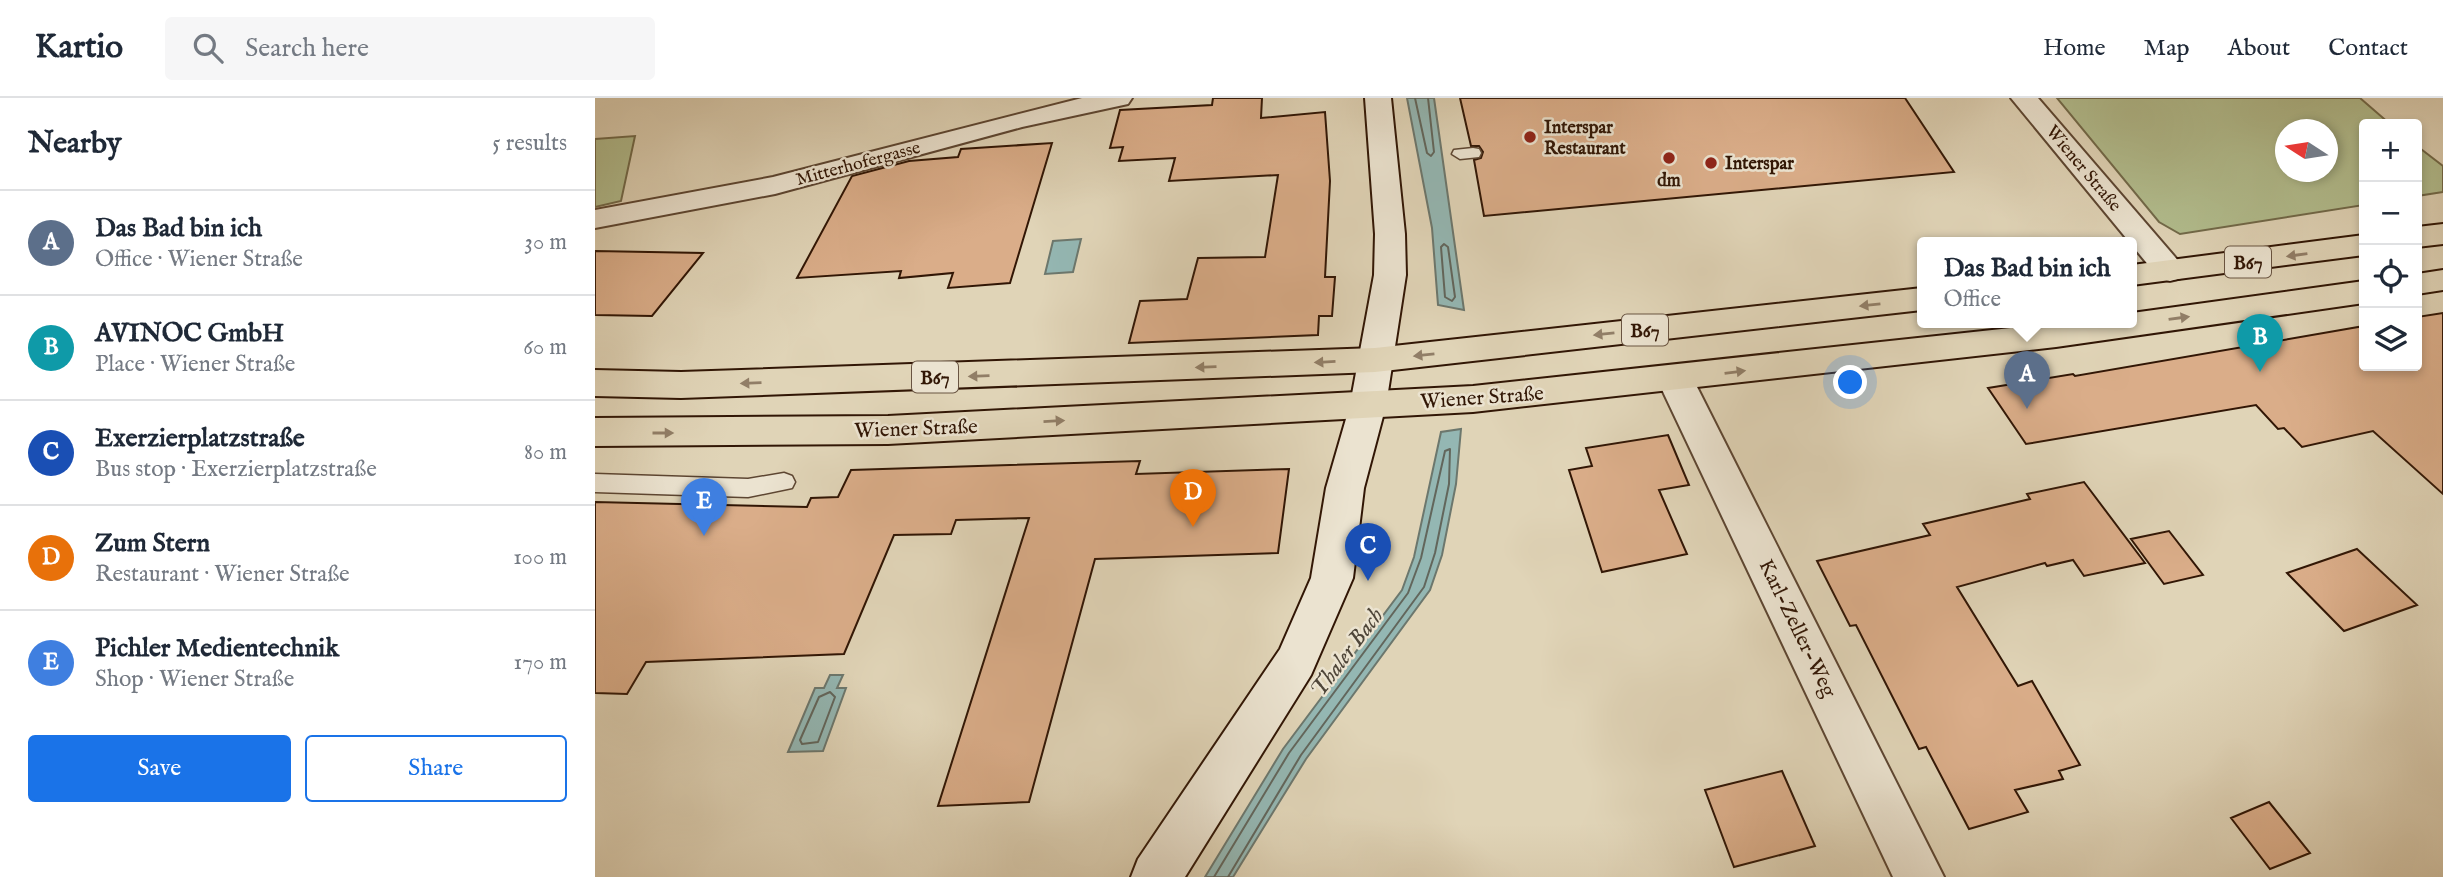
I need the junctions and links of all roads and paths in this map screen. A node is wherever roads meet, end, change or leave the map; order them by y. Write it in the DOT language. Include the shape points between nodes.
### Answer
graph roads {
  1 [pos="1119,98"];
  2 [pos="1378,98"];
  3 [pos="2024,98"];
  4 [pos="595,219"];
  5 [pos="2443,234"];
  6 [pos="2422,236"];
  7 [pos="2359,246"];
  8 [pos="2170,271"];
  9 [pos="2137,274"];
  10 [pos="2443,280"];
  11 [pos="2422,283"];
  12 [pos="2359,293"];
  13 [pos="1917,300"];
  14 [pos="2137,323"];
  15 [pos="2101,328"];
  16 [pos="1375,360"];
  17 [pos="1675,379"];
  18 [pos="595,383"];
  19 [pos="1368,405"];
  20 [pos="595,432"];
  21 [pos="784,482"];
  22 [pos="595,484"];
  23 [pos="1156,877"];
  24 [pos="1919,877"];
  1 -- 4 [label="street, Mitterhofergasse" via="775,185"];
  2 -- 16 [label="street" via="1391,234 1390,275"];
  3 -- 8 [label="street, Wiener Straße"];
  5 -- 6 [label="main road"];
  7 -- 8 [label="main road, B67, one-way"];
  8 -- 9 [label="main road, B67"];
  10 -- 11 [label="main road"];
  14 -- 12 [label="main road, Wiener Straße / B67, one-way"];
  13 -- 16 [label="main road, B67, one-way"];
  17 -- 15 [label="main road, Wiener Straße / B67, one-way"];
  16 -- 18 [label="main road, B67, one-way" via="681,385"];
  16 -- 19 [label="street"];
  17 -- 19 [label="main road, Wiener Straße / B67"];
  17 -- 24 [label="street, Karl-Zeller-Weg"];
  20 -- 19 [label="main road, Wiener Straße / B67, one-way" via="888,430"];
  19 -- 23 [label="street" via="1345,488 1332,578 1296,661"];
  21 -- 22 [label="lane" via="748,488"];
}
